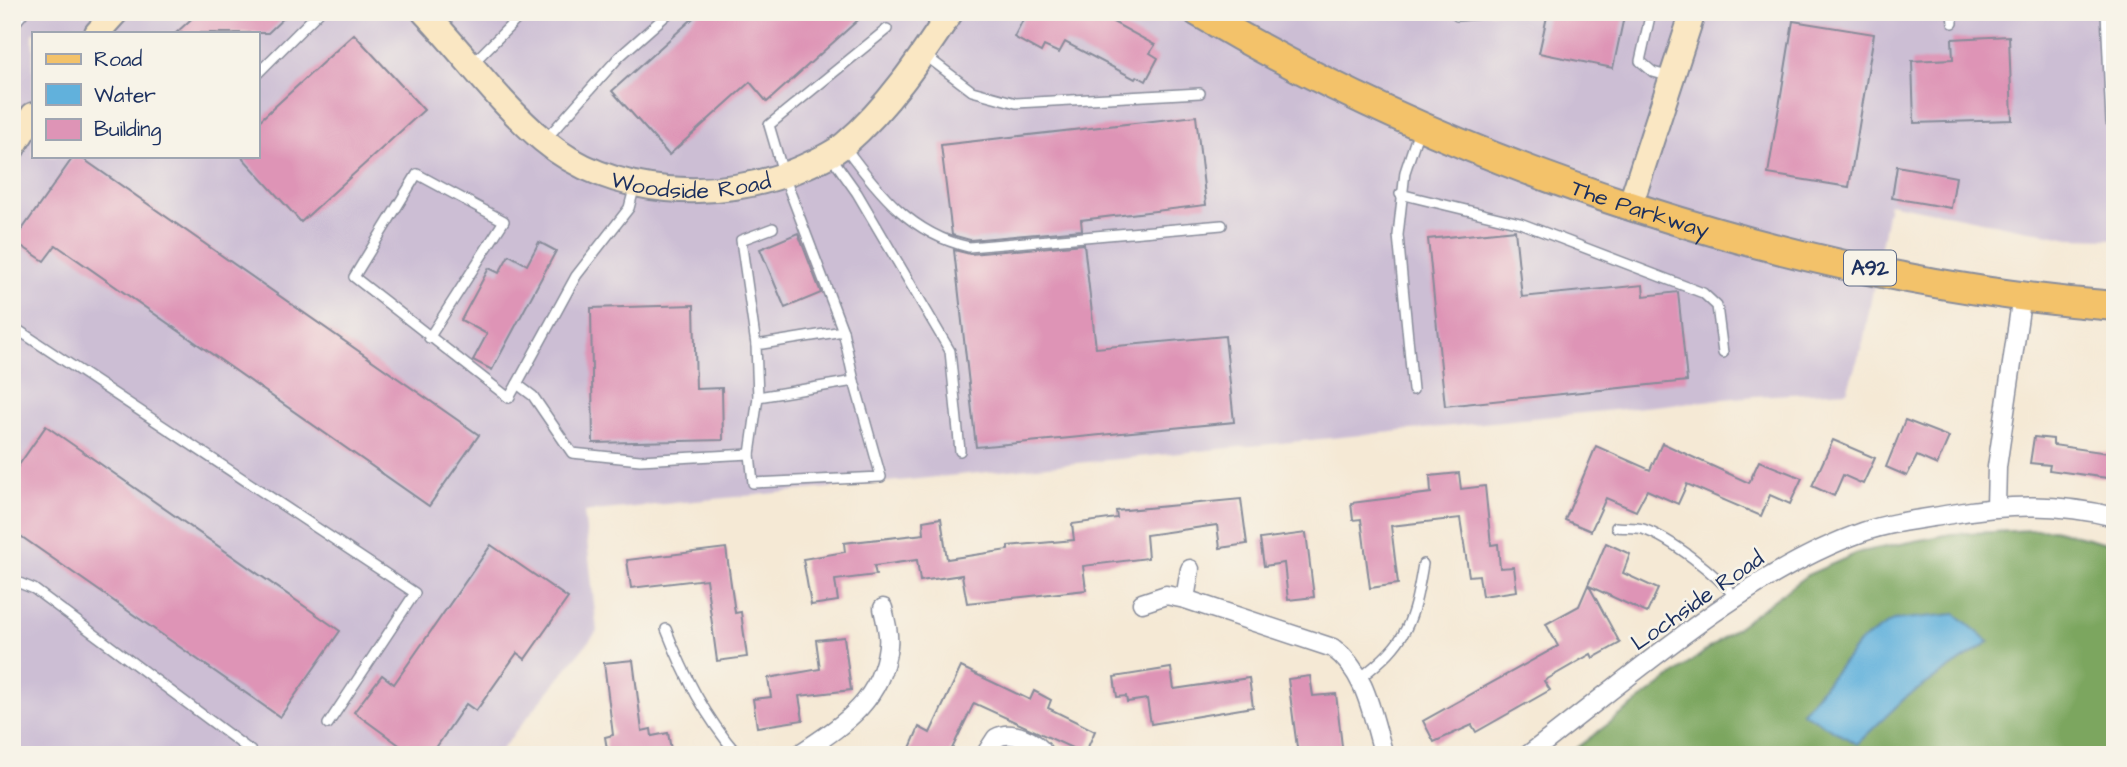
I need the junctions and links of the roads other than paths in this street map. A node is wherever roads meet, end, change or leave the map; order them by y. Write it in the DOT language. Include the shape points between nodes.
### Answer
graph roads {
  1 [pos="24,12"];
  2 [pos="116,12"];
  3 [pos="319,12"];
  4 [pos="424,12"];
  5 [pos="524,12"];
  6 [pos="670,12"];
  7 [pos="951,12"];
  8 [pos="1198,12"];
  9 [pos="1461,12"];
  10 [pos="1500,12"];
  11 [pos="1651,12"];
  12 [pos="1693,12"];
  13 [pos="1952,12"];
  14 [pos="2106,12"];
  15 [pos="1953,23"];
  16 [pos="12,27"];
  17 [pos="887,29"];
  18 [pos="98,32"];
  19 [pos="923,54"];
  20 [pos="472,65"];
  21 [pos="259,72"];
  22 [pos="1672,77"];
  23 [pos="1200,93"];
  24 [pos="32,117"];
  25 [pos="2111,122"];
  26 [pos="1421,125"];
  27 [pos="544,141"];
  28 [pos="12,149"];
  29 [pos="837,150"];
  30 [pos="784,176"];
  31 [pos="635,184"];
  32 [pos="1401,194"];
  33 [pos="1630,206"];
  34 [pos="1222,225"];
  35 [pos="773,228"];
  36 [pos="2022,295"];
  37 [pos="2115,306"];
  38 [pos="12,326"];
  39 [pos="844,331"];
  40 [pos="429,338"];
  41 [pos="756,345"];
  42 [pos="1723,353"];
  43 [pos="854,382"];
  44 [pos="517,384"];
  45 [pos="1413,390"];
  46 [pos="758,397"];
  47 [pos="960,451"];
  48 [pos="750,454"];
  49 [pos="1996,506"];
  50 [pos="2115,517"];
  51 [pos="1616,527"];
  52 [pos="1423,564"];
  53 [pos="1190,569"];
  54 [pos="12,580"];
  55 [pos="1736,597"];
  56 [pos="1185,599"];
  57 [pos="1142,603"];
  58 [pos="883,608"];
  59 [pos="666,629"];
  60 [pos="1360,678"];
  61 [pos="328,724"];
  62 [pos="251,751"];
  63 [pos="738,755"];
  64 [pos="798,755"];
  65 [pos="985,755"];
  66 [pos="1045,755"];
  67 [pos="1384,755"];
  68 [pos="1528,755"];
  1 -- 16 [label="lane"];
  2 -- 18 [label="street"];
  3 -- 21 [label="lane"];
  4 -- 20 [label="street, Woodside Road"];
  5 -- 20 [label="lane"];
  6 -- 27 [label="lane" via="619,57"];
  7 -- 19 [label="street, Woodside Road"];
  8 -- 26 [label="main road, The Parkway / A92" via="1243,39"];
  9 -- 10 [label="lane" via="1457,16"];
  11 -- 22 [label="lane" via="1640,61 1653,72"];
  12 -- 22 [label="street"];
  13 -- 15 [label="lane"];
  14 -- 25 [label="lane"];
  17 -- 30 [label="lane" via="769,125"];
  19 -- 23 [label="lane" via="972,90 1016,103"];
  19 -- 29 [label="street, Woodside Road" via="876,114"];
  20 -- 27 [label="street, Woodside Road"];
  22 -- 33 [label="street"];
  24 -- 28 [label="street"];
  26 -- 32 [label="lane"];
  26 -- 33 [label="main road, The Parkway / A92"];
  27 -- 31 [label="street, Woodside Road" via="568,157"];
  29 -- 30 [label="street, Woodside Road"];
  29 -- 34 [label="lane" via="899,212 948,242 969,247"];
  29 -- 47 [label="lane" via="857,193 950,351"];
  30 -- 31 [label="street, Woodside Road" via="738,188 688,192"];
  30 -- 39 [label="lane"];
  31 -- 44 [label="lane" via="629,208 576,276"];
  32 -- 42 [label="lane" via="1520,223 1703,293 1717,306"];
  32 -- 45 [label="lane" via="1398,235"];
  33 -- 36 [label="main road, The Parkway / A92" via="1825,259"];
  35 -- 41 [label="lane" via="741,240"];
  36 -- 37 [label="main road, The Parkway / A92"];
  36 -- 49 [label="street" via="1997,467"];
  38 -- 61 [label="lane" via="415,593"];
  39 -- 41 [label="lane"];
  39 -- 43 [label="lane"];
  40 -- 40 [label="lane" via="354,277 417,174 504,221"];
  40 -- 44 [label="lane" via="509,398"];
  41 -- 46 [label="lane"];
  43 -- 46 [label="lane"];
  43 -- 48 [label="lane" via="881,477 752,483"];
  44 -- 48 [label="lane" via="533,396 572,453 640,460"];
  46 -- 48 [label="lane"];
  49 -- 50 [label="street, Lochside Road" via="2037,504"];
  49 -- 55 [label="street, Lochside Road" via="1866,531 1829,545"];
  51 -- 55 [label="lane" via="1639,528 1656,535"];
  52 -- 60 [label="lane" via="1408,628 1387,657"];
  53 -- 56 [label="street"];
  54 -- 62 [label="lane" via="34,589"];
  55 -- 68 [label="street, Lochside Road"];
  56 -- 57 [label="street" via="1166,595"];
  56 -- 60 [label="street" via="1333,648 1349,660"];
  58 -- 64 [label="street" via="888,645 874,690 858,712"];
  59 -- 63 [label="lane" via="694,693"];
  60 -- 67 [label="street"];
  65 -- 66 [label="street" via="996,738 1010,735 1036,745"];
}
